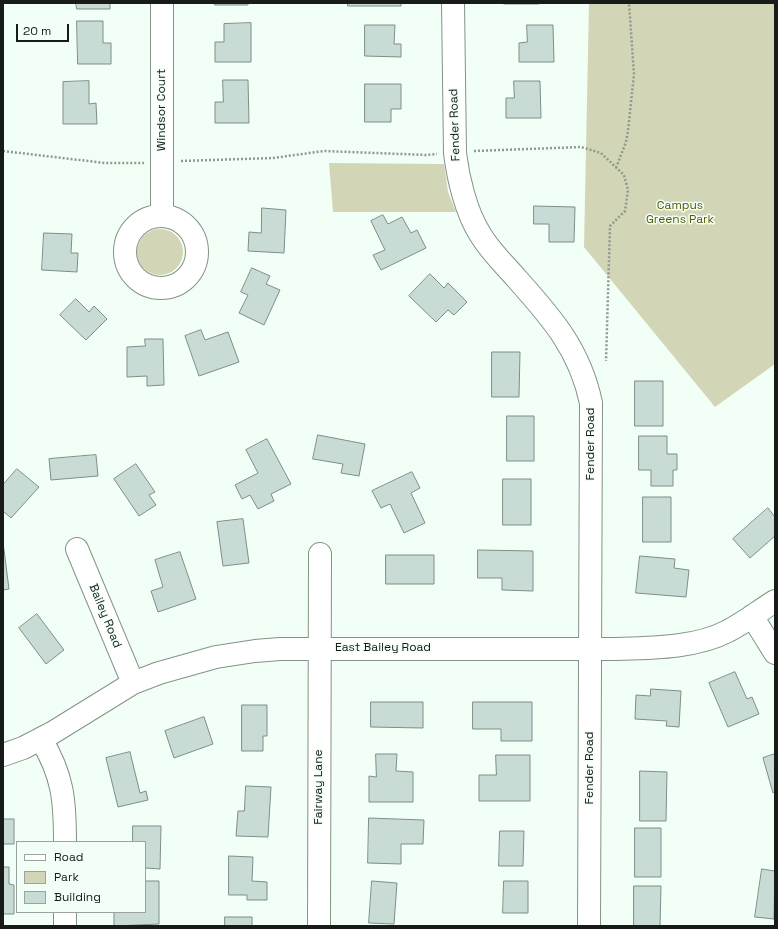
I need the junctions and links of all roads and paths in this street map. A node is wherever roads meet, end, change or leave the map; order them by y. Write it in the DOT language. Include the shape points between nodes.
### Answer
graph roads {
  1 [pos="162,3"];
  2 [pos="453,3"];
  3 [pos="629,3"];
  4 [pos="3,151"];
  5 [pos="455,153"];
  6 [pos="162,162"];
  7 [pos="616,168"];
  8 [pos="162,216"];
  9 [pos="606,362"];
  10 [pos="77,549"];
  11 [pos="320,554"];
  12 [pos="775,601"];
  13 [pos="752,616"];
  14 [pos="319,648"];
  15 [pos="590,649"];
  16 [pos="775,653"];
  17 [pos="133,683"];
  18 [pos="41,739"];
  19 [pos="3,755"];
  20 [pos="65,841"];
  21 [pos="65,913"];
  22 [pos="65,926"];
  23 [pos="319,926"];
  24 [pos="589,926"];
  1 -- 6 [label="street, Windsor Court"];
  2 -- 5 [label="street, Fender Road"];
  3 -- 7 [label="path" via="634,74 626,142"];
  4 -- 6 [label="path" via="105,164"];
  5 -- 6 [label="path" via="427,155 324,151 273,158"];
  5 -- 7 [label="path" via="581,147 601,153"];
  5 -- 15 [label="street, Fender Road" via="458,175 470,216 479,233 491,251 540,304 560,330 582,368 588,388 592,444"];
  6 -- 8 [label="street, Windsor Court"];
  7 -- 9 [label="path" via="624,175 628,190 625,211 610,226"];
  10 -- 17 [label="street, Bailey Road"];
  11 -- 14 [label="street"];
  12 -- 13 [label="street, East Bailey Road"];
  13 -- 15 [label="street, East Bailey Road" via="727,631 701,641 661,647"];
  13 -- 16 [label="street"];
  14 -- 15 [label="street, East Bailey Road"];
  14 -- 17 [label="street, East Bailey Road" via="255,651 216,658 159,673"];
  14 -- 23 [label="street, Fairway Lane"];
  15 -- 24 [label="street, Fender Road"];
  17 -- 18 [label="street, East Bailey Road"];
  18 -- 19 [label="street, East Bailey Road"];
  18 -- 20 [label="street" via="54,763 62,790"];
  21 -- 22 [label="street"];
}
